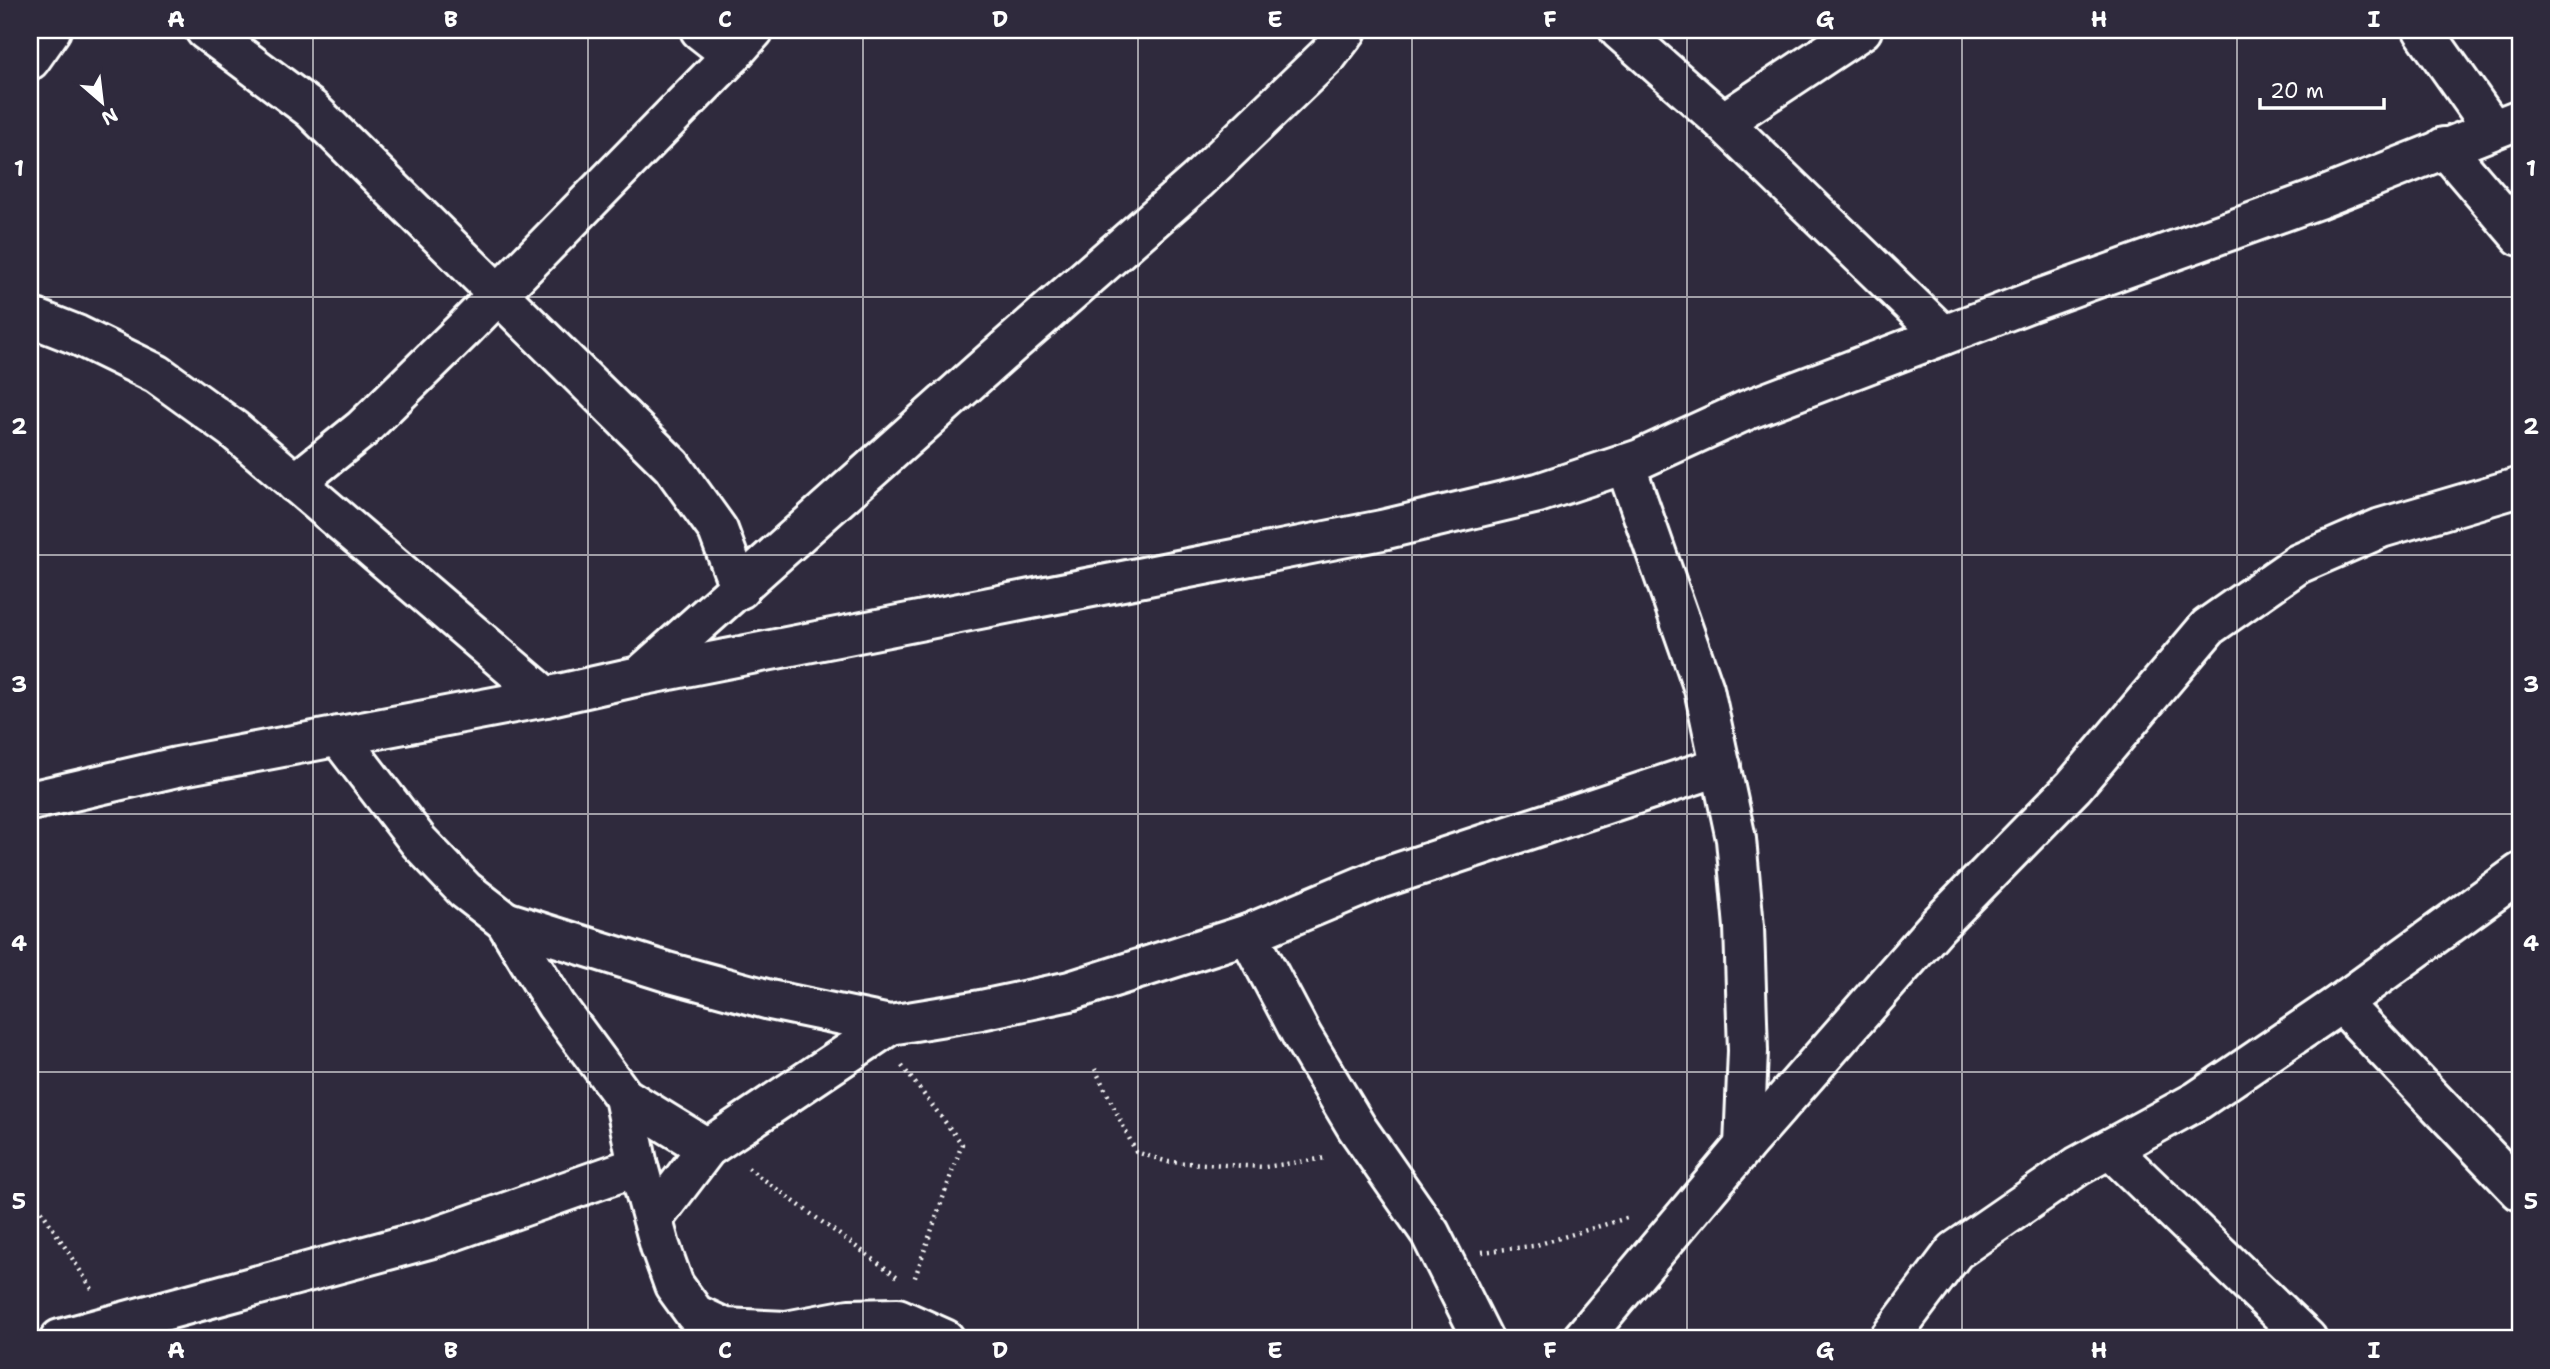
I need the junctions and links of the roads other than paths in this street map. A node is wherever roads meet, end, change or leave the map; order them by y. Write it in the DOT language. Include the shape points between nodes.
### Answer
graph roads {
  1 [pos="51,30"];
  2 [pos="205,30"];
  3 [pos="700,30"];
  4 [pos="1347,30"];
  5 [pos="1619,30"];
  6 [pos="1861,30"];
  7 [pos="2423,30"];
  8 [pos="743,42"];
  9 [pos="30,60"];
  10 [pos="1723,122"];
  11 [pos="2506,123"];
  12 [pos="2444,147"];
  13 [pos="2520,236"];
  14 [pos="498,295"];
  15 [pos="30,321"];
  16 [pos="1943,335"];
  17 [pos="1625,464"];
  18 [pos="295,483"];
  19 [pos="2520,487"];
  20 [pos="740,589"];
  21 [pos="639,677"];
  22 [pos="546,697"];
  23 [pos="338,736"];
  24 [pos="1721,766"];
  25 [pos="30,801"];
  26 [pos="2520,873"];
  27 [pos="505,921"];
  28 [pos="1248,934"];
  29 [pos="2341,1003"];
  30 [pos="893,1041"];
  31 [pos="624,1097"];
  32 [pos="1744,1146"];
  33 [pos="2110,1149"];
  34 [pos="723,1155"];
  35 [pos="638,1166"];
  36 [pos="2520,1191"];
  37 [pos="653,1219"];
  38 [pos="1898,1335"];
  39 [pos="60,1339"];
  40 [pos="945,1339"];
  41 [pos="1483,1339"];
  42 [pos="1581,1339"];
  43 [pos="2307,1339"];
  1 -- 9 [label="street"];
  2 -- 14 [label="street" via="311,109"];
  3 -- 8 [label="street"];
  4 -- 20 [label="street" via="1328,55 1197,181"];
  5 -- 10 [label="street"];
  6 -- 10 [label="street"];
  7 -- 11 [label="street"];
  8 -- 14 [label="street"];
  10 -- 16 [label="street"];
  11 -- 12 [label="street"];
  12 -- 13 [label="street"];
  12 -- 16 [label="street" via="2318,199"];
  14 -- 18 [label="street" via="362,429"];
  14 -- 20 [label="street" via="672,466 718,530"];
  15 -- 18 [label="street" via="36,319 77,335 157,374 233,429"];
  16 -- 17 [label="street" via="1746,410"];
  17 -- 21 [label="street" via="1538,493 1381,530"];
  17 -- 24 [label="street" via="1704,689"];
  18 -- 22 [label="street"];
  19 -- 32 [label="street" via="2381,528 2298,564 2208,627 2074,786 1938,925"];
  20 -- 21 [label="street"];
  21 -- 22 [label="street"];
  22 -- 23 [label="street"];
  23 -- 25 [label="street" via="177,766"];
  23 -- 27 [label="street" via="419,842 465,890"];
  24 -- 28 [label="street" via="1379,880"];
  24 -- 32 [label="street" via="1736,839 1744,927 1748,1051"];
  26 -- 29 [label="street"];
  27 -- 30 [label="street"];
  27 -- 31 [label="street" via="556,1005"];
  28 -- 30 [label="street" via="1070,991 981,1010"];
  28 -- 41 [label="street" via="1357,1129 1430,1233"];
  29 -- 33 [label="street" via="2196,1101"];
  29 -- 36 [label="street"];
  30 -- 34 [label="street"];
  31 -- 34 [label="street"];
  31 -- 35 [label="street"];
  32 -- 42 [label="street"];
  33 -- 38 [label="street" via="1955,1251"];
  33 -- 43 [label="street"];
  34 -- 37 [label="street"];
  35 -- 37 [label="street"];
  35 -- 39 [label="street" via="436,1237"];
  37 -- 40 [label="street" via="674,1285 695,1314 725,1328 786,1331 849,1319 898,1318"];
}
